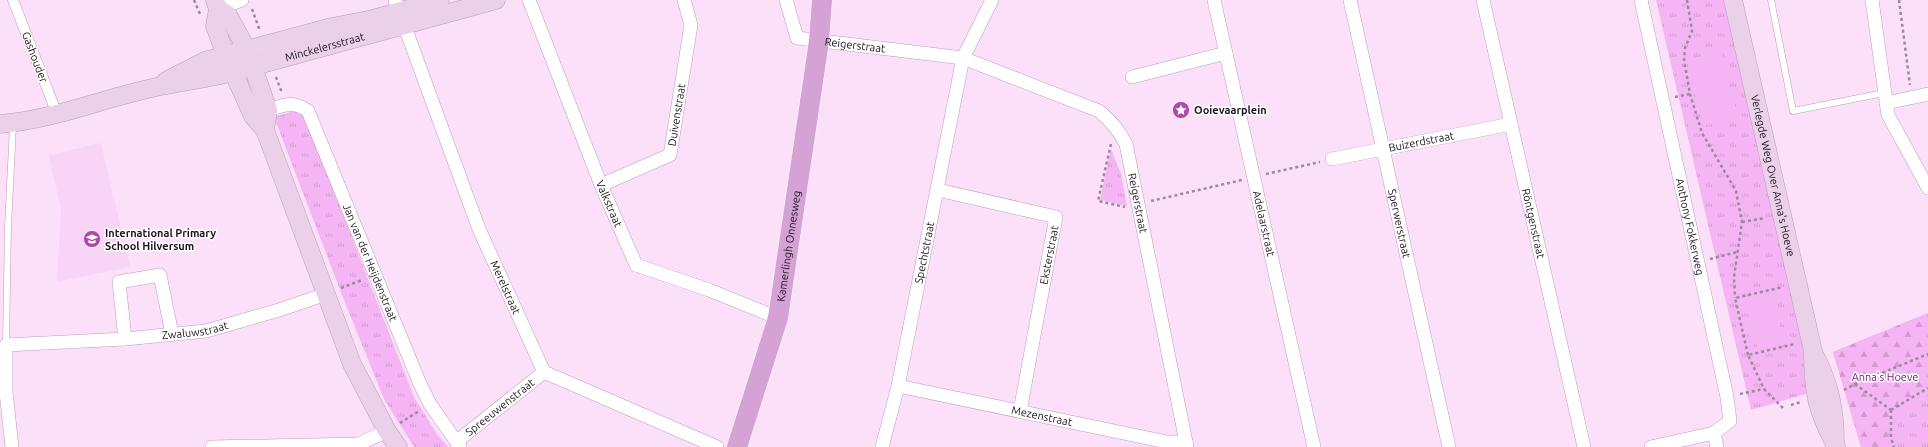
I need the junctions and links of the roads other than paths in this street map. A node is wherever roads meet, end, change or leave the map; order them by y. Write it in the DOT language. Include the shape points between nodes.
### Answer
graph roads {
  1 [pos="13,0"];
  2 [pos="242,0"];
  3 [pos="440,0"];
  4 [pos="496,0"];
  5 [pos="529,0"];
  6 [pos="684,0"];
  7 [pos="786,0"];
  8 [pos="822,0"];
  9 [pos="992,0"];
  10 [pos="1214,0"];
  11 [pos="1350,0"];
  12 [pos="1483,0"];
  13 [pos="1641,0"];
  14 [pos="1733,0"];
  15 [pos="1771,0"];
  16 [pos="1872,0"];
  17 [pos="216,4"];
  18 [pos="399,12"];
  19 [pos="819,41"];
  20 [pos="1226,53"];
  21 [pos="226,56"];
  22 [pos="250,58"];
  23 [pos="963,58"];
  24 [pos="232,72"];
  25 [pos="1132,77"];
  26 [pos="151,88"];
  27 [pos="1928,94"];
  28 [pos="1885,98"];
  29 [pos="268,110"];
  30 [pos="57,114"];
  31 [pos="7,124"];
  32 [pos="1511,124"];
  33 [pos="265,130"];
  34 [pos="1383,148"];
  35 [pos="1332,159"];
  36 [pos="1927,184"];
  37 [pos="601,185"];
  38 [pos="938,190"];
  39 [pos="326,294"];
  40 [pos="778,318"];
  41 [pos="172,334"];
  42 [pos="125,338"];
  43 [pos="6,345"];
  44 [pos="544,372"];
  45 [pos="898,386"];
  46 [pos="1020,411"];
  47 [pos="387,431"];
  48 [pos="1714,433"];
  49 [pos="458,444"];
  50 [pos="1187,445"];
  51 [pos="12,447"];
  52 [pos="212,447"];
  53 [pos="398,447"];
  54 [pos="717,447"];
  55 [pos="737,447"];
  56 [pos="882,447"];
  57 [pos="1314,447"];
  58 [pos="1449,447"];
  59 [pos="1584,447"];
  60 [pos="1651,447"];
  61 [pos="1717,447"];
  62 [pos="1836,447"];
  1 -- 30 [label="street, Gashouder"];
  2 -- 17 [label="street"];
  3 -- 18 [label="main road, Minckelersstraat"];
  4 -- 18 [label="main road, Minckelersstraat"];
  5 -- 37 [label="street, Valkstraat"];
  6 -- 37 [label="street, Duivenstraat" via="691,25 670,155"];
  7 -- 19 [label="street" via="796,38"];
  8 -- 19 [label="main road, Kamerlingh Onnesweg"];
  9 -- 23 [label="street"];
  10 -- 20 [label="street, Adelaarstraat"];
  11 -- 34 [label="street, Sperwerstraat"];
  12 -- 32 [label="street, Röntgenstraat"];
  13 -- 48 [label="street, Anthony Fokkerweg" via="1727,397 1730,421"];
  14 -- 62 [label="main road, Verlegde Weg Over Anna's Hoeve" via="1805,351 1822,420"];
  15 -- 28 [label="lane" via="1792,110"];
  16 -- 28 [label="street"];
  17 -- 21 [label="main road" via="214,26"];
  17 -- 22 [label="main road" via="228,15"];
  18 -- 22 [label="main road, Minckelersstraat" via="332,27"];
  18 -- 44 [label="street, Merelstraat" via="479,229"];
  19 -- 23 [label="street, Reigerstraat"];
  19 -- 40 [label="main road, Kamerlingh Onnesweg"];
  20 -- 25 [label="street"];
  20 -- 57 [label="street, Adelaarstraat"];
  21 -- 22 [label="main road, Minckelersstraat"];
  21 -- 24 [label="main road"];
  21 -- 26 [label="main road, Minckelersstraat" via="205,61"];
  22 -- 24 [label="main road, Minckelersstraat"];
  22 -- 29 [label="main road"];
  23 -- 38 [label="street, Spechtstraat"];
  23 -- 50 [label="street, Reigerstraat" via="1099,111 1119,131 1126,144 1139,204"];
  24 -- 26 [label="main road, Minckelersstraat"];
  24 -- 33 [label="main road" via="253,116"];
  26 -- 30 [label="main road, Minckelersstraat"];
  27 -- 28 [label="street"];
  28 -- 36 [label="street" via="1888,115"];
  29 -- 33 [label="main road"];
  29 -- 49 [label="street, Jan van der Heijdenstraat" via="288,104 300,105 308,111 420,384 430,404"];
  30 -- 31 [label="main road, Minckelersstraat"];
  31 -- 43 [label="lane"];
  32 -- 34 [label="street, Buizerdstraat"];
  32 -- 59 [label="street, Röntgenstraat"];
  33 -- 39 [label="main road"];
  34 -- 35 [label="street, Buizerdstraat"];
  34 -- 58 [label="street, Sperwerstraat"];
  37 -- 40 [label="street, Valkstraat" via="636,266 709,290"];
  38 -- 45 [label="street, Spechtstraat"];
  38 -- 46 [label="street, Eksterstraat" via="1056,217"];
  39 -- 41 [label="street, Zwaluwstraat" via="206,331"];
  39 -- 47 [label="main road" via="352,364"];
  40 -- 55 [label="main road, Kamerlingh Onnesweg"];
  41 -- 42 [label="street, Zwaluwstraat"];
  41 -- 42 [label="street" via="160,275 119,282"];
  42 -- 43 [label="street, Zwaluwstraat"];
  43 -- 51 [label="street" via="6,392"];
  44 -- 49 [label="street, Spreeuwenstraat"];
  44 -- 54 [label="street"];
  45 -- 46 [label="street, Mezenstraat"];
  45 -- 56 [label="street, Spechtstraat"];
  46 -- 50 [label="street, Mezenstraat"];
  47 -- 52 [label="street" via="359,444"];
  47 -- 53 [label="main road"];
  48 -- 60 [label="street"];
  48 -- 61 [label="street"];
}
